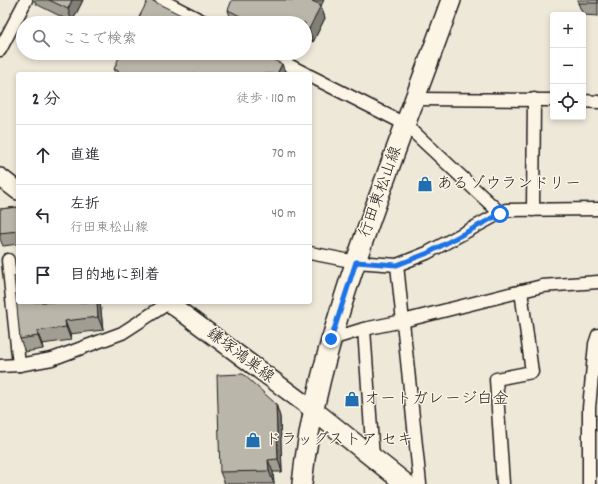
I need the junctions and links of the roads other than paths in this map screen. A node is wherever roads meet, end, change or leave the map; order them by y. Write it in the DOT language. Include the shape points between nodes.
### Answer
graph roads {
  1 [pos="26,0"];
  2 [pos="161,0"];
  3 [pos="451,0"];
  4 [pos="18,16"];
  5 [pos="192,16"];
  6 [pos="16,19"];
  7 [pos="0,50"];
  8 [pos="279,60"];
  9 [pos="302,72"];
  10 [pos="312,77"];
  11 [pos="415,99"];
  12 [pos="534,99"];
  13 [pos="550,100"];
  14 [pos="586,101"];
  15 [pos="598,102"];
  16 [pos="405,124"];
  17 [pos="598,209"];
  18 [pos="533,210"];
  19 [pos="500,214"];
  20 [pos="312,253"];
  21 [pos="8,260"];
  22 [pos="356,262"];
  23 [pos="397,265"];
  24 [pos="598,282"];
  25 [pos="521,291"];
  26 [pos="166,304"];
  27 [pos="172,304"];
  28 [pos="403,321"];
  29 [pos="364,329"];
  30 [pos="598,335"];
  31 [pos="331,339"];
  32 [pos="20,365"];
  33 [pos="0,366"];
  34 [pos="313,410"];
  35 [pos="373,458"];
  36 [pos="302,484"];
  37 [pos="406,484"];
  38 [pos="420,484"];
  39 [pos="503,484"];
  40 [pos="589,484"];
  1 -- 4 [label="street"];
  2 -- 5 [label="street"];
  3 -- 11 [label="main road, 行田東松山線"];
  6 -- 7 [label="street"];
  8 -- 9 [label="street"];
  10 -- 16 [label="street"];
  11 -- 12 [label="street"];
  11 -- 16 [label="main road, 行田東松山線"];
  12 -- 13 [label="street"];
  12 -- 18 [label="street"];
  14 -- 15 [label="street"];
  16 -- 19 [label="street"];
  16 -- 22 [label="main road, 行田東松山線"];
  17 -- 18 [label="street"];
  18 -- 19 [label="street" via="506,210"];
  19 -- 23 [label="street" via="428,253"];
  20 -- 22 [label="street"];
  21 -- 32 [label="street"];
  22 -- 23 [label="street"];
  22 -- 31 [label="main road, 行田東松山線"];
  23 -- 28 [label="street"];
  24 -- 25 [label="street" via="542,286"];
  25 -- 28 [label="street"];
  25 -- 39 [label="street" via="532,372 496,378"];
  26 -- 32 [label="street" via="122,334 52,359"];
  27 -- 34 [label="main road, 鎌塚鴻巣線"];
  28 -- 29 [label="street"];
  28 -- 38 [label="street"];
  29 -- 31 [label="street"];
  29 -- 35 [label="street"];
  30 -- 40 [label="street" via="589,408"];
  31 -- 34 [label="main road, 行田東松山線"];
  32 -- 33 [label="street"];
  34 -- 35 [label="main road"];
  34 -- 36 [label="main road, 行田東松山線"];
  35 -- 37 [label="main road"];
}
